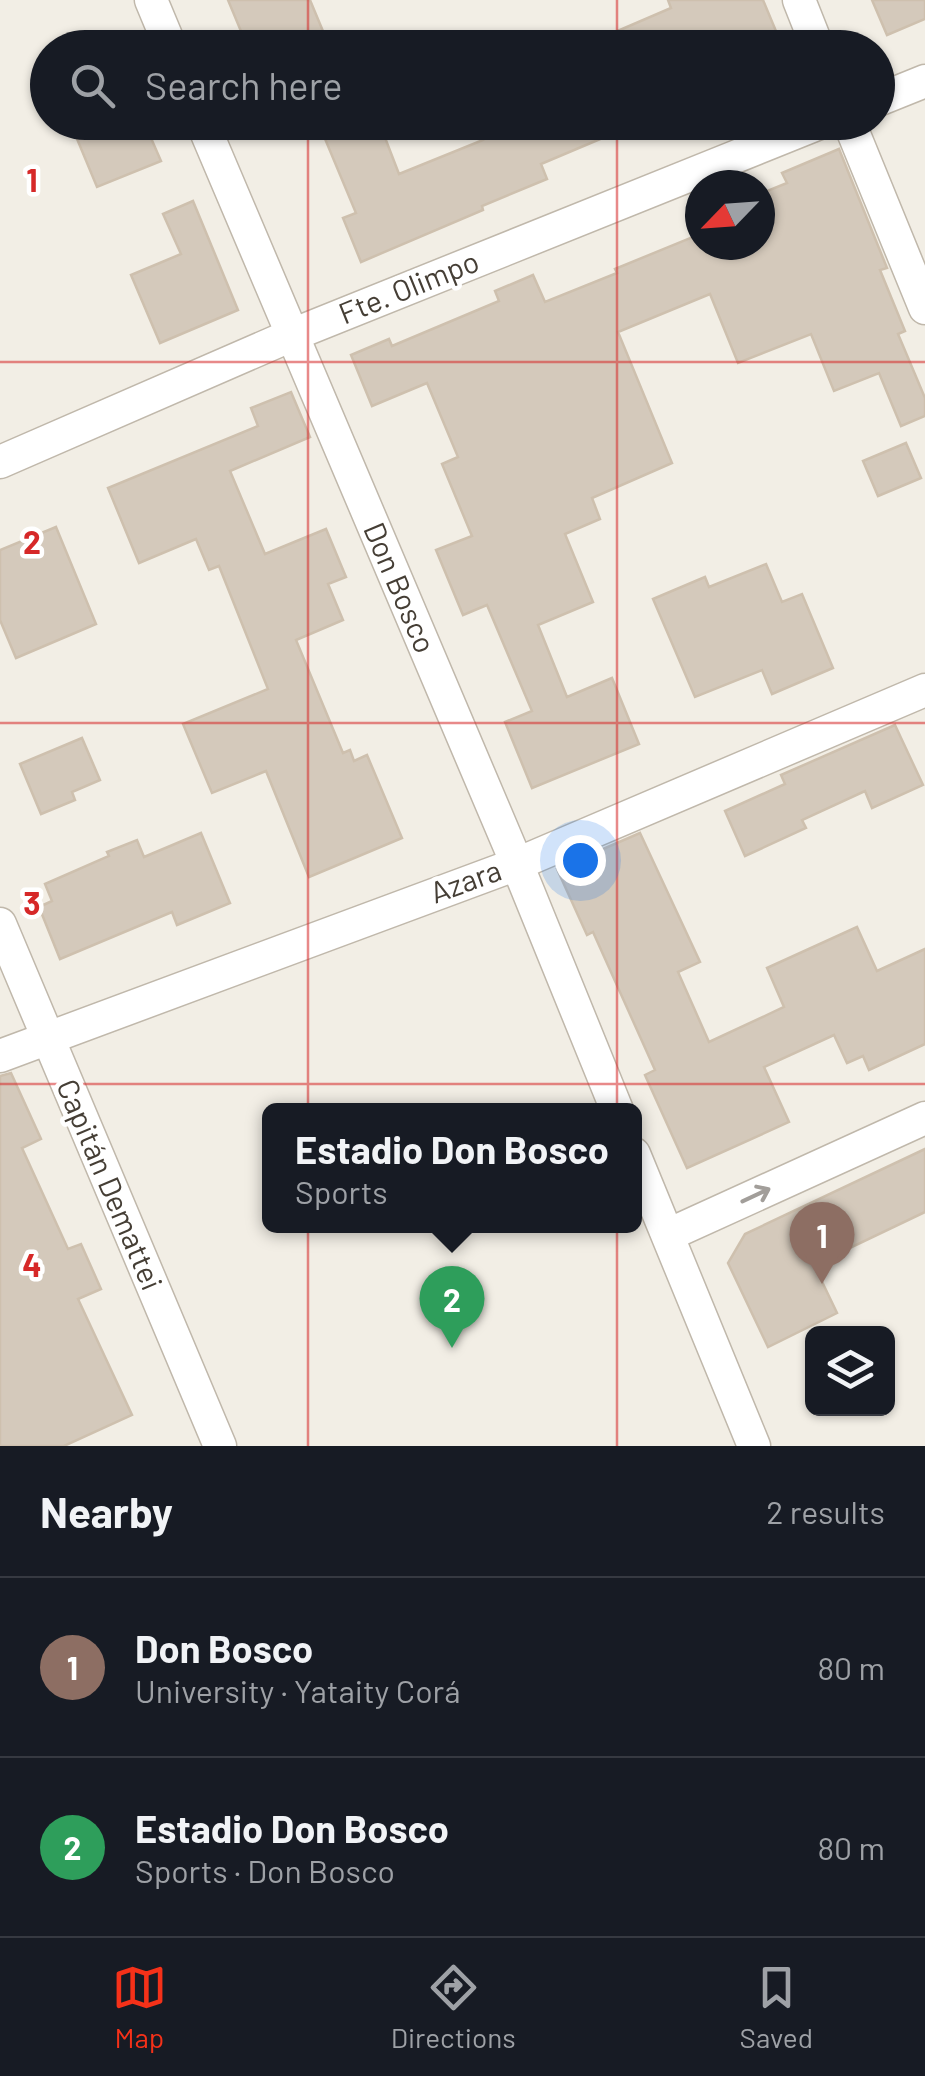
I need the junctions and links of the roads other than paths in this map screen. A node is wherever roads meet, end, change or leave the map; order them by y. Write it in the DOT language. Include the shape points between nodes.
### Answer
graph roads {
  1 [pos="151,0"];
  2 [pos="799,0"];
  3 [pos="164,30"];
  4 [pos="811,30"];
  5 [pos="925,81"];
  6 [pos="895,93"];
  7 [pos="210,140"];
  8 [pos="777,140"];
  9 [pos="856,140"];
  10 [pos="925,308"];
  11 [pos="292,335"];
  12 [pos="0,462"];
  13 [pos="925,690"];
  14 [pos="516,864"];
  15 [pos="0,924"];
  16 [pos="47,1038"];
  17 [pos="0,1056"];
  18 [pos="614,1103"];
  19 [pos="925,1118"];
  20 [pos="642,1173"];
  21 [pos="668,1235"];
  22 [pos="220,1446"];
  23 [pos="754,1446"];
  1 -- 3 [label="street"];
  2 -- 4 [label="street"];
  5 -- 6 [label="street"];
  7 -- 11 [label="street, Don Bosco"];
  8 -- 11 [label="street, Fte. Olimpo"];
  9 -- 10 [label="street"];
  11 -- 12 [label="street, Fte. Olimpo"];
  11 -- 14 [label="street, Don Bosco"];
  13 -- 14 [label="street, Azara"];
  14 -- 16 [label="street, Azara"];
  14 -- 18 [label="street, Don Bosco"];
  15 -- 16 [label="street, Capitán Demattei"];
  16 -- 17 [label="street, Azara"];
  16 -- 22 [label="street, Capitán Demattei"];
  21 -- 19 [label="street, one-way"];
  20 -- 21 [label="street"];
  21 -- 23 [label="street"];
}
